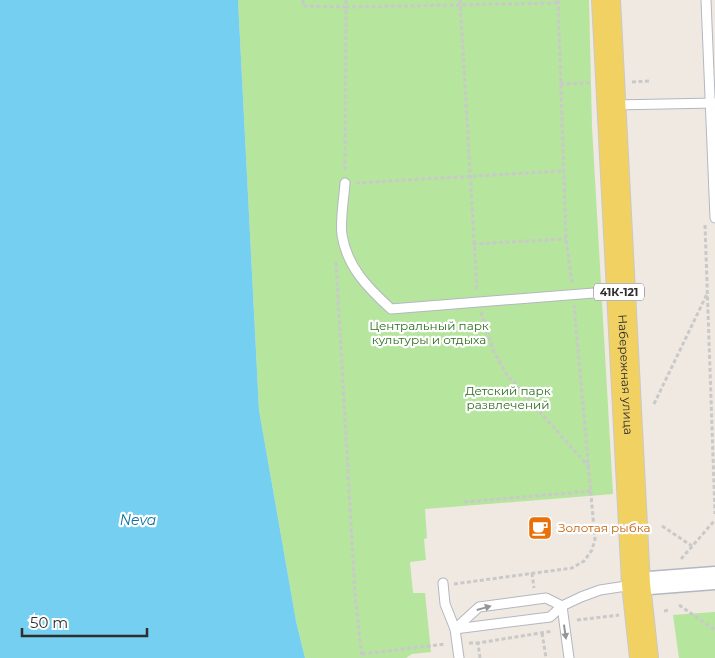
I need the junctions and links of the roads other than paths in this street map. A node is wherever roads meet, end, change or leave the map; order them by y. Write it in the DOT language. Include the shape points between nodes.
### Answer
graph roads {
  1 [pos="606,0"];
  2 [pos="706,0"];
  3 [pos="604,94"];
  4 [pos="712,103"];
  5 [pos="345,183"];
  6 [pos="715,218"];
  7 [pos="619,291"];
  8 [pos="715,578"];
  9 [pos="443,584"];
  10 [pos="636,584"];
  11 [pos="562,606"];
  12 [pos="455,629"];
  13 [pos="459,658"];
  14 [pos="569,658"];
  15 [pos="644,658"];
  1 -- 3 [label="main road, Набережная улица / 41К-121"];
  2 -- 4 [label="lane"];
  3 -- 4 [label="lane"];
  3 -- 7 [label="main road, Набережная улица / 41К-121"];
  4 -- 6 [label="lane"];
  5 -- 7 [label="lane" via="342,233 349,259 366,286 391,308"];
  7 -- 10 [label="main road, Набережная улица / 41К-121"];
  8 -- 10 [label="street"];
  9 -- 12 [label="lane" via="445,604"];
  10 -- 11 [label="lane" via="600,590"];
  10 -- 15 [label="main road, Набережная улица / 41К-121"];
  11 -- 12 [label="lane" via="550,617"];
  12 -- 11 [label="lane, one-way" via="479,607 546,598"];
  11 -- 14 [label="lane, one-way"];
  12 -- 13 [label="lane"];
}
